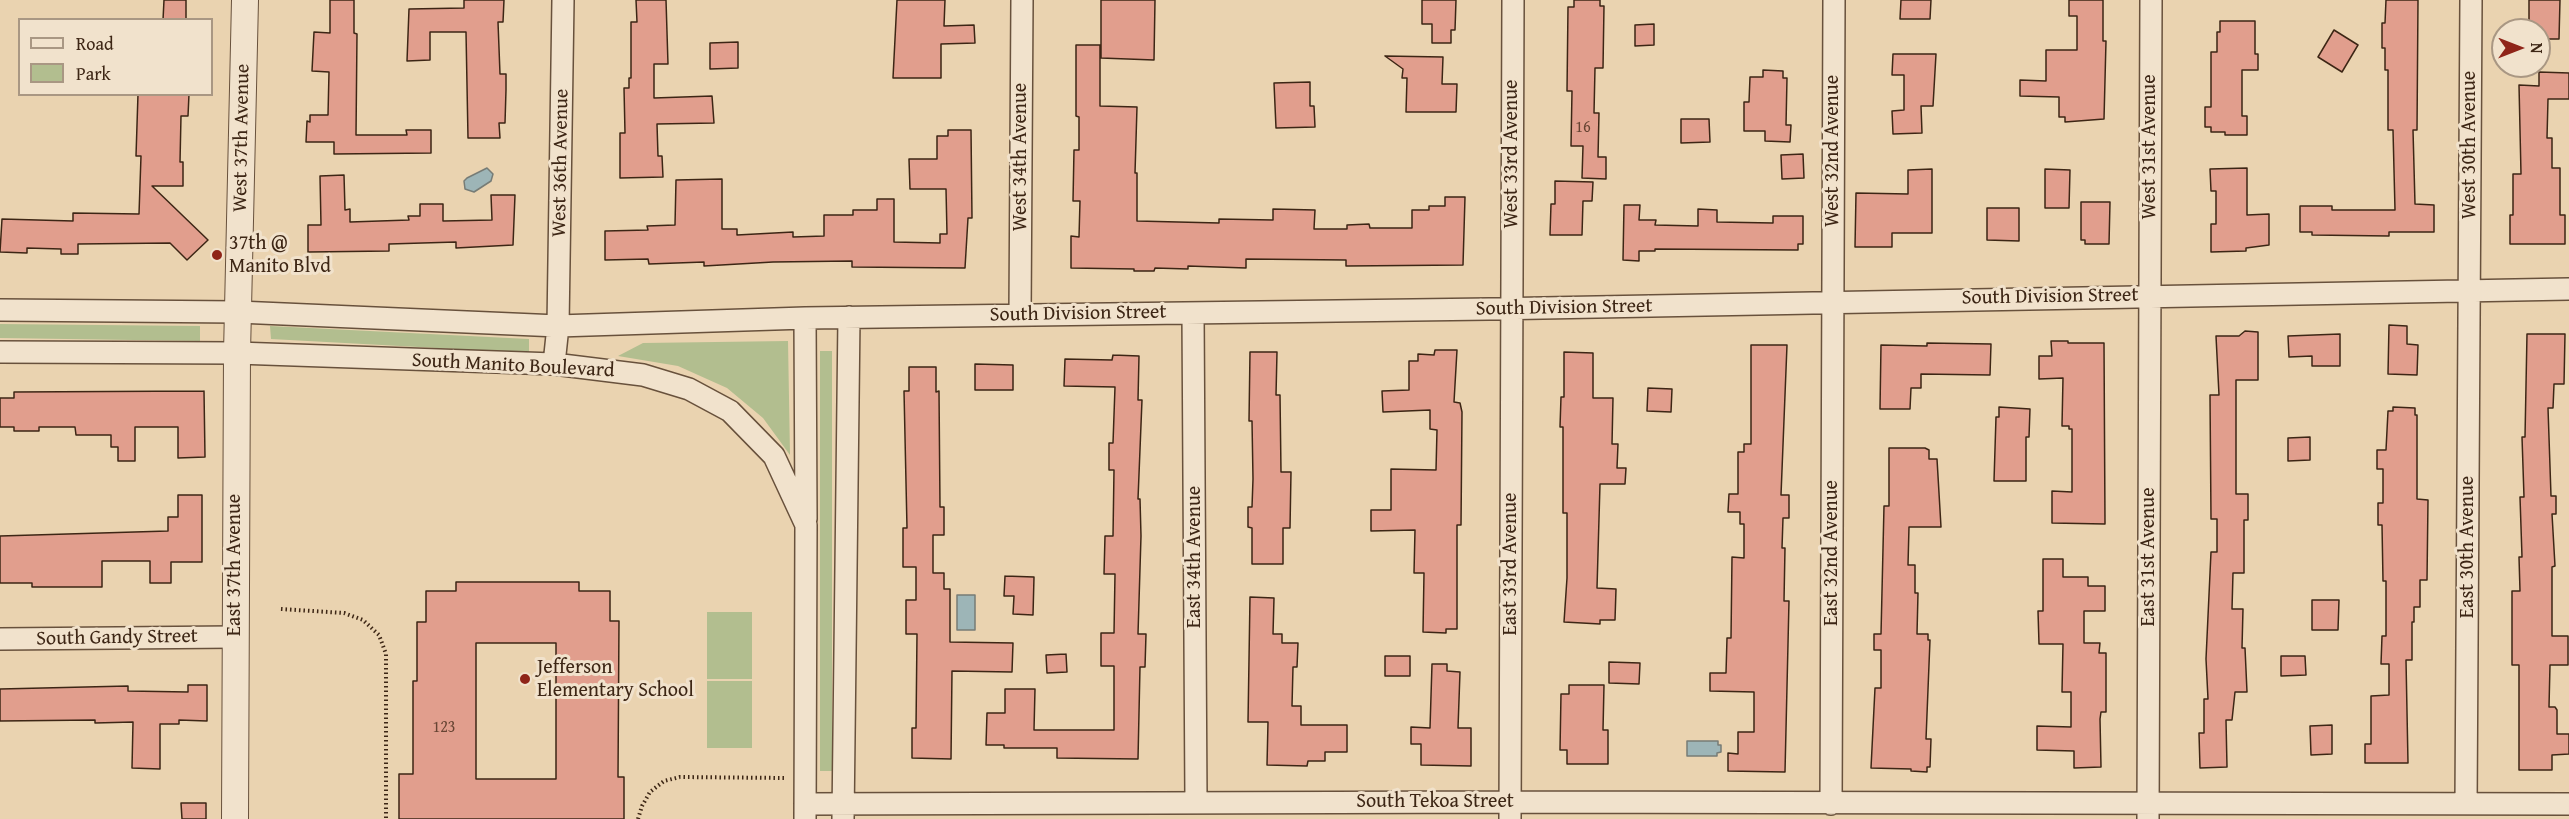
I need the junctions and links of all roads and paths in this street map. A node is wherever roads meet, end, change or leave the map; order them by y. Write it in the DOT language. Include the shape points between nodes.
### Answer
graph roads {
  1 [pos="245,0"];
  2 [pos="563,0"];
  3 [pos="1022,0"];
  4 [pos="1513,0"];
  5 [pos="1834,0"];
  6 [pos="2151,0"];
  7 [pos="2471,0"];
  8 [pos="2569,289"];
  9 [pos="2469,290"];
  10 [pos="2149,295"];
  11 [pos="1832,302"];
  12 [pos="1511,309"];
  13 [pos="0,310"];
  14 [pos="238,312"];
  15 [pos="1193,313"];
  16 [pos="1020,315"];
  17 [pos="805,318"];
  18 [pos="849,318"];
  19 [pos="558,326"];
  20 [pos="0,352"];
  21 [pos="237,353"];
  22 [pos="554,364"];
  23 [pos="806,525"];
  24 [pos="281,609"];
  25 [pos="234,637"];
  26 [pos="0,639"];
  27 [pos="786,778"];
  28 [pos="1196,802"];
  29 [pos="1831,804"];
  30 [pos="2466,804"];
  31 [pos="2569,804"];
  32 [pos="1510,810"];
  33 [pos="843,811"];
  34 [pos="2148,811"];
  35 [pos="805,812"];
  36 [pos="234,819"];
  37 [pos="386,819"];
  38 [pos="639,819"];
  1 -- 14 [label="street, West 37th Avenue"];
  2 -- 19 [label="street, West 36th Avenue"];
  3 -- 16 [label="street, West 34th Avenue"];
  4 -- 12 [label="street, West 33rd Avenue"];
  5 -- 11 [label="street, West 32nd Avenue"];
  6 -- 10 [label="street, West 31st Avenue"];
  7 -- 9 [label="street, West 30th Avenue"];
  8 -- 9 [label="street, South Division Street"];
  9 -- 10 [label="street, South Division Street"];
  9 -- 30 [label="street, East 30th Avenue"];
  10 -- 11 [label="street, South Division Street"];
  10 -- 34 [label="street, East 31st Avenue"];
  11 -- 12 [label="street, South Division Street"];
  11 -- 29 [label="street, East 32nd Avenue"];
  12 -- 15 [label="street, South Division Street"];
  12 -- 32 [label="street, East 33rd Avenue"];
  13 -- 14 [label="street"];
  14 -- 19 [label="street"];
  14 -- 21 [label="street, East 37th Avenue"];
  15 -- 16 [label="street, South Division Street"];
  15 -- 28 [label="street, East 34th Avenue"];
  16 -- 18 [label="street, South Division Street"];
  17 -- 18 [label="street, South Division Street"];
  17 -- 19 [label="street, South Division Street"];
  17 -- 23 [label="street"];
  18 -- 33 [label="street"];
  19 -- 22 [label="street, West 36th Avenue"];
  20 -- 21 [label="street, South Manito Boulevard"];
  21 -- 22 [label="street, South Manito Boulevard"];
  21 -- 25 [label="street, East 37th Avenue"];
  22 -- 23 [label="street, South Manito Boulevard" via="643,375 689,389 730,411 774,456"];
  23 -- 35 [label="street, South Manito Boulevard"];
  24 -- 37 [label="path" via="344,613 363,620 379,635 386,654"];
  25 -- 26 [label="street, South Gandy Street"];
  25 -- 36 [label="street, East 37th Avenue"];
  27 -- 38 [label="path" via="680,777 664,781 650,792"];
  28 -- 32 [label="street, South Tekoa Street"];
  28 -- 33 [label="street, South Tekoa Street"];
  29 -- 32 [label="street, South Tekoa Street"];
  29 -- 34 [label="street, South Tekoa Street"];
  30 -- 31 [label="street, South Tekoa Street"];
  30 -- 34 [label="street, South Tekoa Street"];
  33 -- 35 [label="street, South Tekoa Street"];
}
